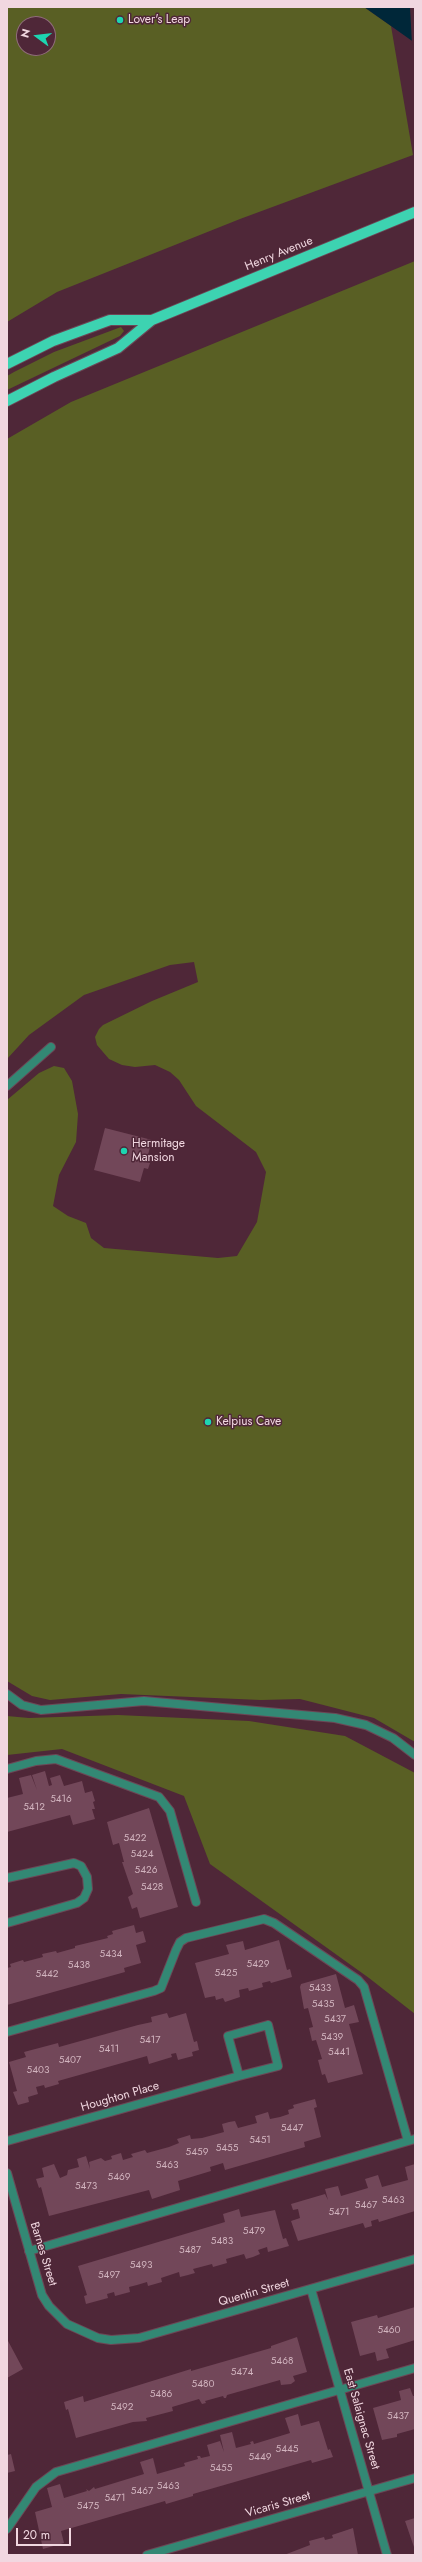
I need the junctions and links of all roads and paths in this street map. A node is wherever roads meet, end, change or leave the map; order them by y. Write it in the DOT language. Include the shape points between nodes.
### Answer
graph roads {
  1 [pos="415,212"];
  2 [pos="152,320"];
  3 [pos="7,364"];
  4 [pos="7,402"];
  5 [pos="51,1046"];
  6 [pos="7,1086"];
  7 [pos="7,1694"];
  8 [pos="415,1755"];
  9 [pos="7,1769"];
  10 [pos="7,1878"];
  11 [pos="196,1902"];
  12 [pos="7,1923"];
  13 [pos="7,2032"];
  14 [pos="239,2076"];
  15 [pos="411,2140"];
  16 [pos="7,2141"];
  17 [pos="7,2173"];
  18 [pos="29,2251"];
  19 [pos="415,2258"];
  20 [pos="311,2289"];
  21 [pos="98,2338"];
  22 [pos="415,2368"];
  23 [pos="340,2389"];
  24 [pos="415,2478"];
  25 [pos="369,2491"];
  26 [pos="7,2529"];
  27 [pos="147,2555"];
  28 [pos="387,2555"];
  1 -- 2 [label="main road, Henry Avenue"];
  2 -- 3 [label="main road, Henry Avenue" via="110,320 54,341"];
  2 -- 4 [label="main road, Henry Avenue" via="118,348"];
  5 -- 6 [label="street"];
  7 -- 8 [label="street" via="22,1705 41,1710 144,1701 335,1718 366,1725 393,1738"];
  9 -- 11 [label="street" via="36,1760 56,1759 159,1797 170,1811"];
  10 -- 12 [label="street" via="74,1863 81,1866 88,1877 88,1889 78,1904"];
  13 -- 15 [label="street" via="161,1988 176,1950 186,1938 264,1919 274,1923 358,1980 364,1987"];
  14 -- 14 [label="street, Houghton Place" via="278,2066 268,2025 228,2036"];
  14 -- 16 [label="street, Houghton Place"];
  15 -- 18 [label="street"];
  17 -- 18 [label="street, Barnes Street"];
  18 -- 21 [label="street, Barnes Street" via="37,2283 49,2306 67,2324"];
  19 -- 20 [label="street, Quentin Street"];
  20 -- 21 [label="street, Quentin Street" via="139,2338"];
  20 -- 23 [label="street, East Salaignac Street"];
  22 -- 23 [label="street"];
  23 -- 25 [label="street, East Salaignac Street"];
  23 -- 26 [label="street" via="56,2472 36,2488"];
  24 -- 25 [label="street, Vicaris Street"];
  25 -- 27 [label="street, Vicaris Street"];
  25 -- 28 [label="street, East Salaignac Street"];
}
